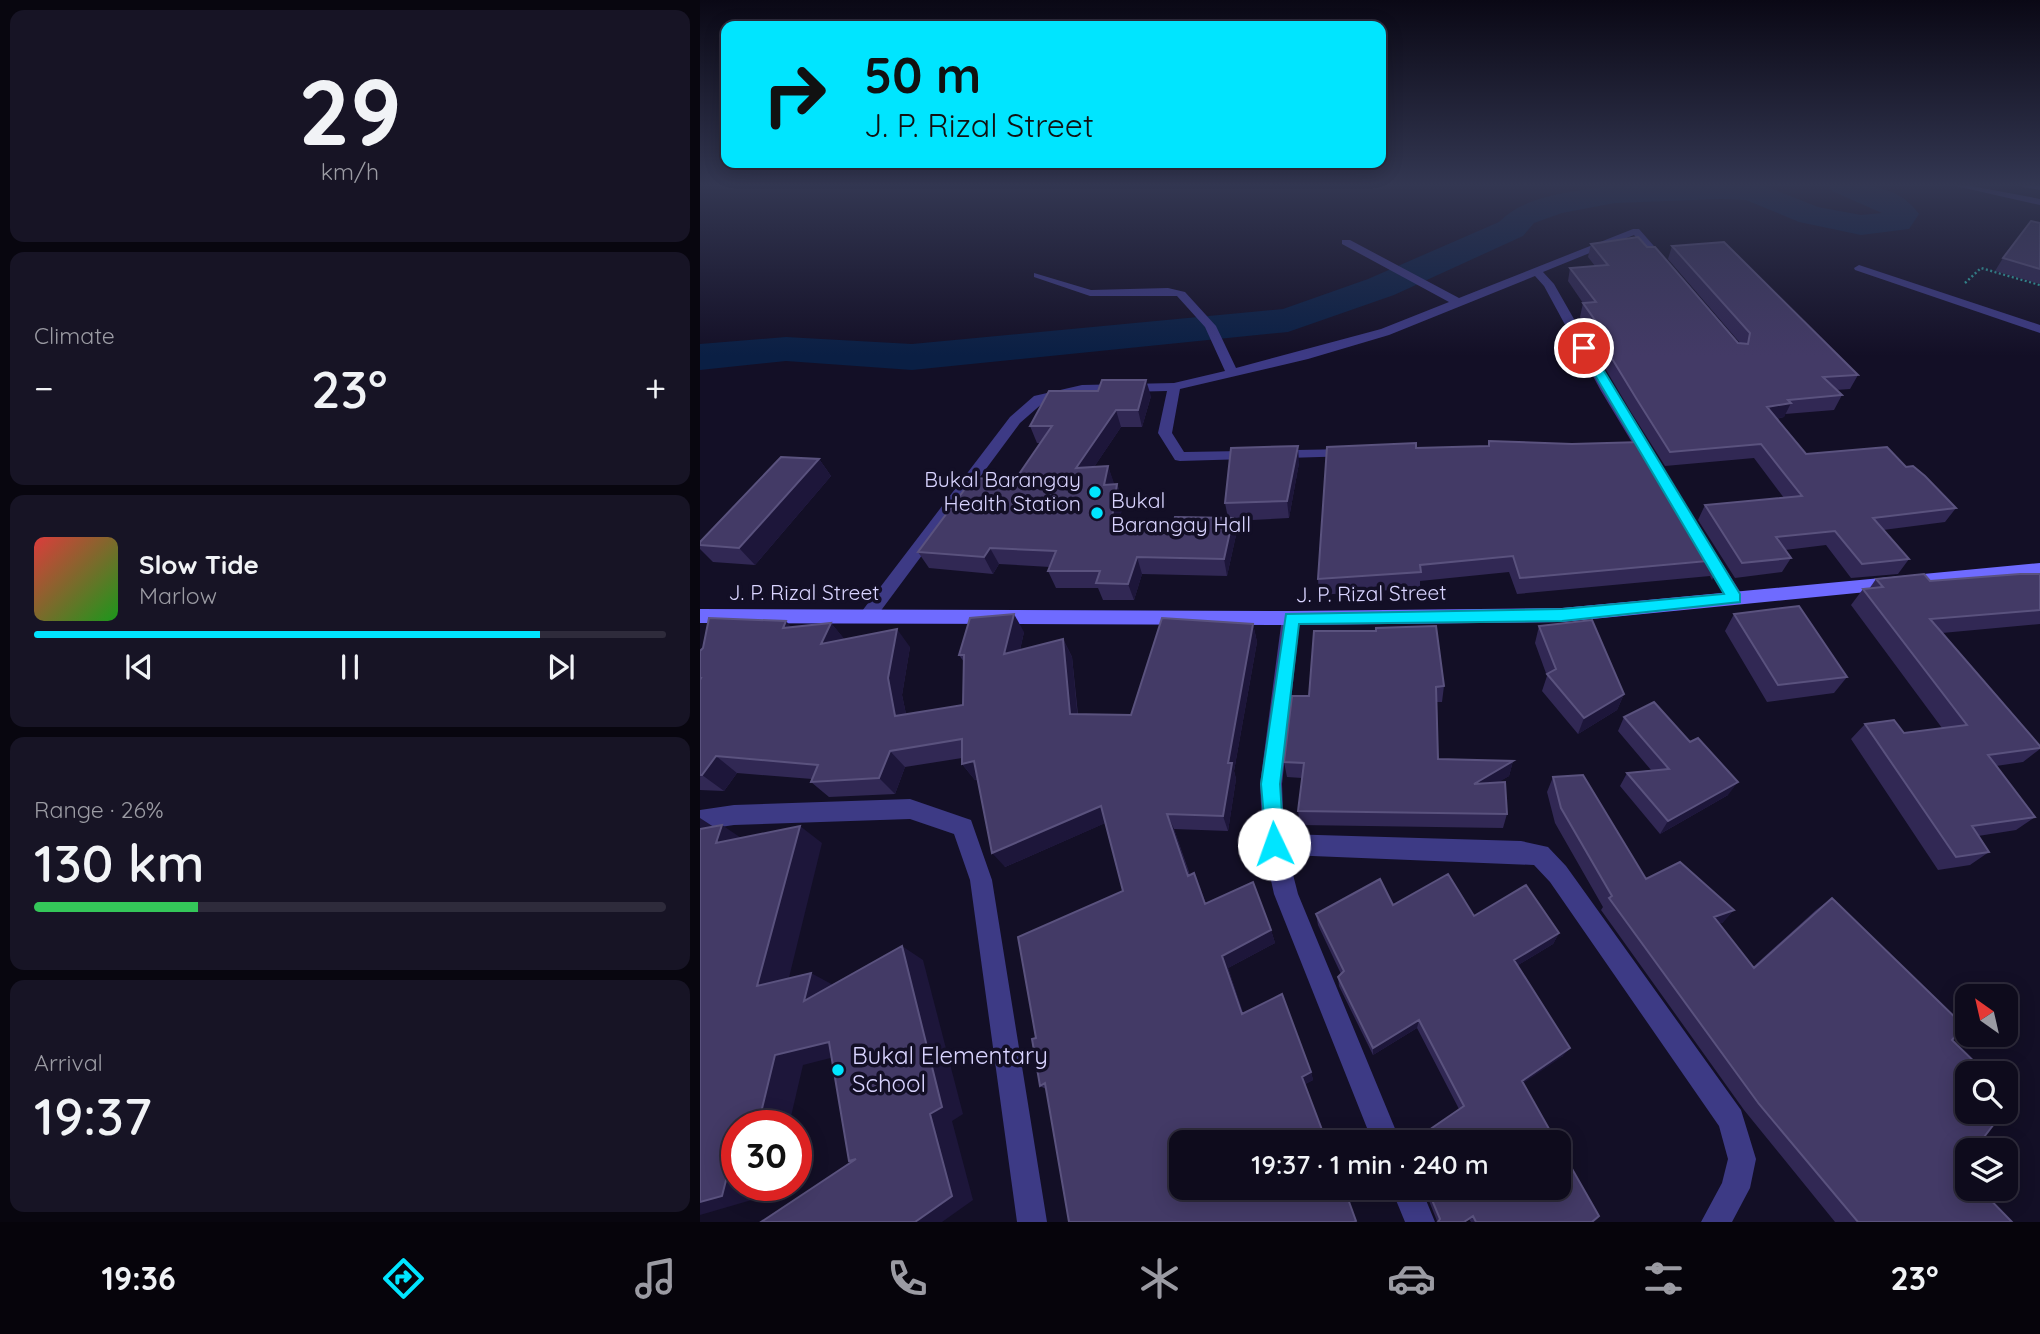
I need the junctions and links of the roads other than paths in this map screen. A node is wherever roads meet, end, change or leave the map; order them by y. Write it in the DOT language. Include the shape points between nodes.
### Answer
graph roads {
  1 [pos="1346,242"];
  2 [pos="1607,242"];
  3 [pos="1645,242"];
  4 [pos="1859,268"];
  5 [pos="1535,270"];
  6 [pos="1670,271"];
  7 [pos="1038,275"];
  8 [pos="1457,302"];
  9 [pos="2040,329"];
  10 [pos="1231,373"];
  11 [pos="1174,387"];
  12 [pos="1362,453"];
  13 [pos="2040,569"];
  14 [pos="1735,598"];
  15 [pos="867,615"];
  16 [pos="700,616"];
  17 [pos="723,617"];
  18 [pos="1291,618"];
  19 [pos="714,639"];
  20 [pos="700,820"];
  21 [pos="1274,844"];
  22 [pos="1382,1130"];
  23 [pos="1411,1200"];
  24 [pos="1032,1222"];
  25 [pos="1420,1222"];
  26 [pos="1716,1222"];
  1 -- 8 [label="street"];
  2 -- 5 [label="street"];
  3 -- 6 [label="street"];
  4 -- 9 [label="street"];
  5 -- 8 [label="street"];
  5 -- 14 [label="street" via="1549,284 1635,447"];
  7 -- 10 [label="street" via="1090,293 1181,294 1211,330"];
  8 -- 10 [label="street" via="1385,332"];
  10 -- 11 [label="street"];
  11 -- 12 [label="street" via="1165,433 1181,457"];
  11 -- 15 [label="street" via="1082,389 1039,399 1015,420"];
  13 -- 14 [label="main road, J. P. Rizal Street"];
  14 -- 18 [label="main road, J. P. Rizal Street" via="1562,615"];
  15 -- 17 [label="main road, J. P. Rizal Street"];
  15 -- 18 [label="main road, J. P. Rizal Street"];
  16 -- 17 [label="main road, J. P. Rizal Street"];
  17 -- 19 [label="street"];
  18 -- 21 [label="street" via="1271,784"];
  20 -- 24 [label="street" via="910,809 963,827 981,880"];
  21 -- 22 [label="street" via="1286,894"];
  21 -- 26 [label="street" via="1540,855 1731,1120 1742,1159 1735,1188"];
  23 -- 25 [label="street"];
}
